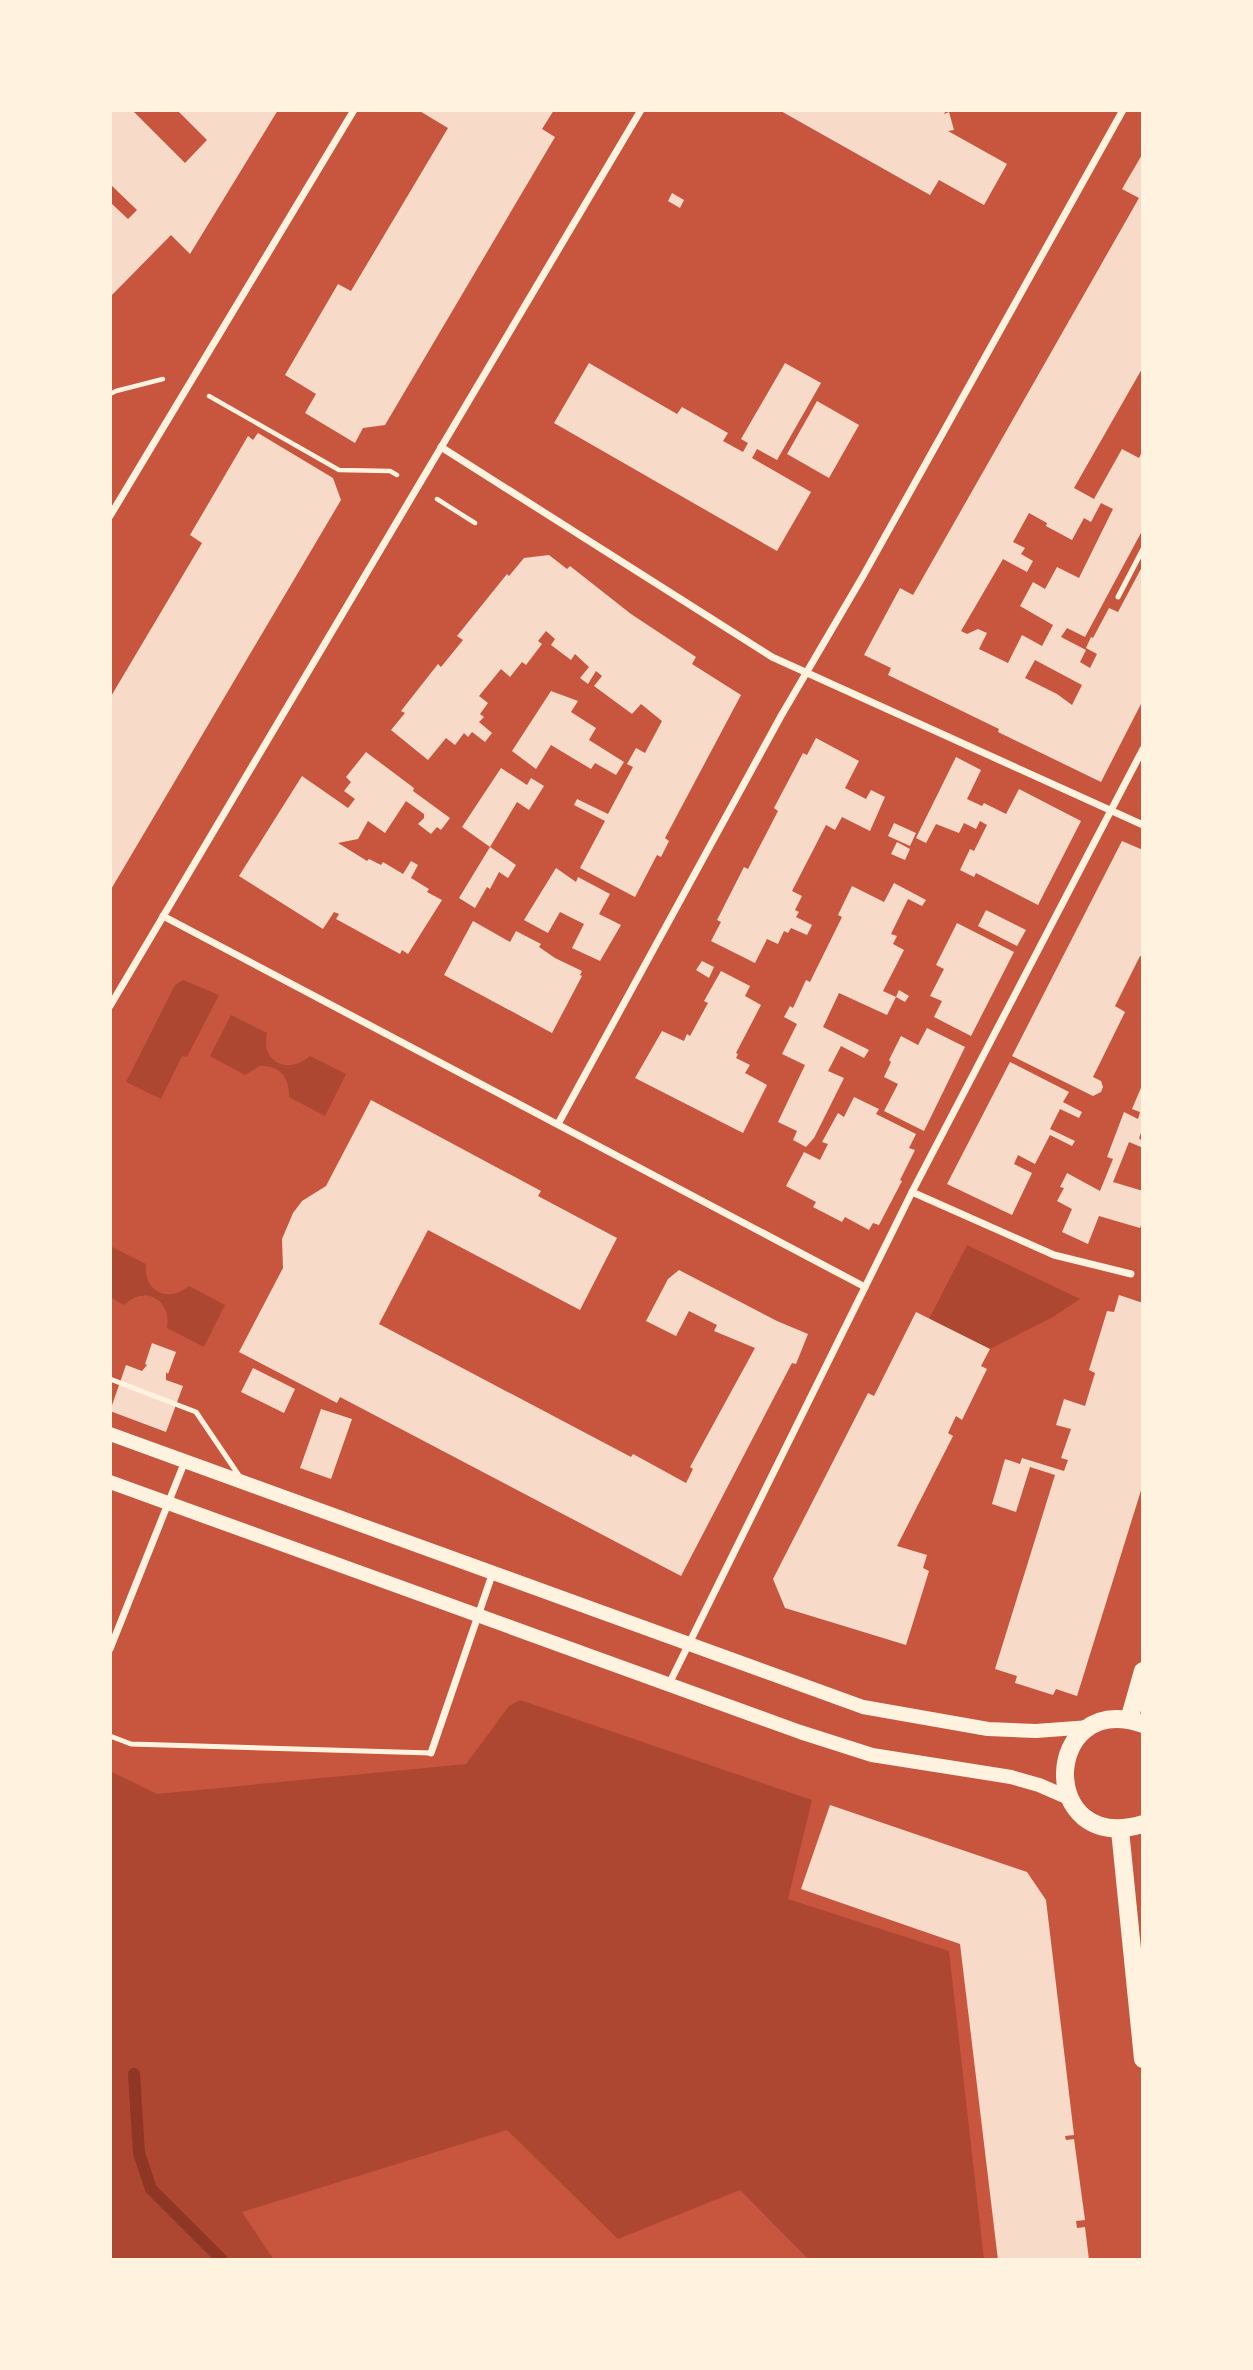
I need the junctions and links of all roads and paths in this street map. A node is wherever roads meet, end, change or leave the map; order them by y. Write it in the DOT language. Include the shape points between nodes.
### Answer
graph roads {
  1 [pos="354,110"];
  2 [pos="640,110"];
  3 [pos="1123,110"];
  4 [pos="265,428"];
  5 [pos="440,447"];
  6 [pos="339,470"];
  7 [pos="110,516"];
  8 [pos="1143,549"];
  9 [pos="1118,597"];
  10 [pos="806,672"];
  11 [pos="1143,749"];
  12 [pos="1112,810"];
  13 [pos="1143,825"];
  14 [pos="163,916"];
  15 [pos="110,1006"];
  16 [pos="558,1124"];
  17 [pos="912,1192"];
  18 [pos="1131,1275"];
  19 [pos="865,1287"];
  20 [pos="110,1379"];
  21 [pos="110,1434"];
  22 [pos="185,1461"];
  23 [pos="110,1482"];
  24 [pos="244,1482"];
  25 [pos="168,1503"];
  26 [pos="493,1572"];
  27 [pos="478,1616"];
  28 [pos="690,1644"];
  29 [pos="110,1649"];
  30 [pos="1143,1671"];
  31 [pos="669,1685"];
  32 [pos="1136,1722"];
  33 [pos="1090,1727"];
  34 [pos="110,1736"];
  35 [pos="430,1753"];
  36 [pos="1069,1798"];
  37 [pos="1143,1824"];
  38 [pos="1120,1830"];
  39 [pos="1143,2059"];
  1 -- 7 [label="street"];
  2 -- 5 [label="street"];
  3 -- 10 [label="street"];
  4 -- 6 [label="path"];
  5 -- 10 [label="street" via="772,657"];
  5 -- 14 [label="street"];
  8 -- 9 [label="lane"];
  10 -- 12 [label="street"];
  10 -- 16 [label="street"];
  11 -- 12 [label="street"];
  12 -- 13 [label="street"];
  12 -- 17 [label="street"];
  14 -- 15 [label="street"];
  14 -- 16 [label="street"];
  16 -- 19 [label="street"];
  17 -- 18 [label="street" via="1054,1255"];
  17 -- 19 [label="street"];
  19 -- 28 [label="street"];
  20 -- 24 [label="lane" via="196,1412"];
  21 -- 22 [label="main road"];
  22 -- 24 [label="main road"];
  22 -- 25 [label="street"];
  23 -- 25 [label="main road"];
  24 -- 26 [label="main road"];
  25 -- 27 [label="main road"];
  25 -- 29 [label="street"];
  26 -- 27 [label="street"];
  26 -- 28 [label="main road"];
  27 -- 31 [label="main road"];
  27 -- 35 [label="street"];
  28 -- 31 [label="street"];
  28 -- 33 [label="main road" via="863,1707 988,1729"];
  30 -- 32 [label="main road"];
  31 -- 36 [label="main road" via="872,1755 1011,1777"];
  32 -- 33 [label="main road" via="1109,1720"];
  33 -- 36 [label="main road" via="1075,1740 1066,1758 1063,1778"];
  34 -- 35 [label="lane" via="131,1744"];
  36 -- 38 [label="main road" via="1082,1815 1099,1826"];
  37 -- 38 [label="main road"];
  38 -- 39 [label="main road"];
}
